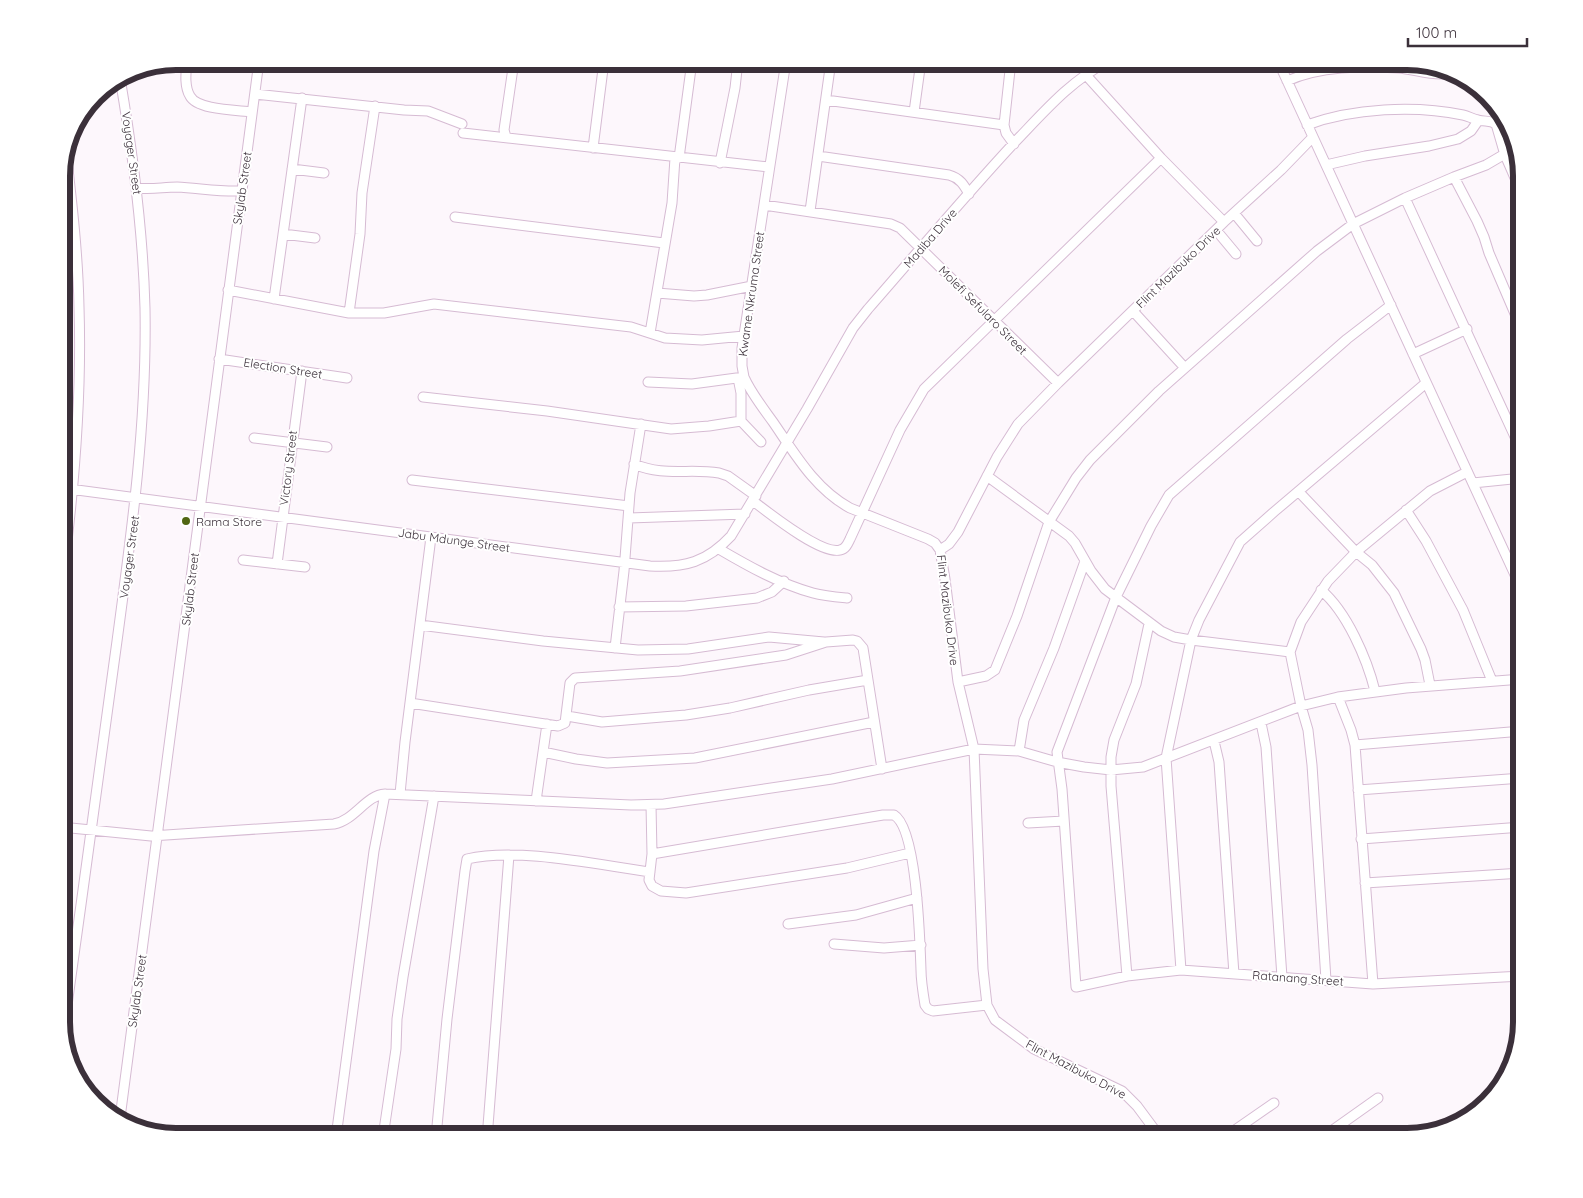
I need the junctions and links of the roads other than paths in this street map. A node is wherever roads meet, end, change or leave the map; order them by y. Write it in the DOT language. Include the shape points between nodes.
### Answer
graph roads {
  1 [pos="187,70"];
  2 [pos="258,70"];
  3 [pos="513,70"];
  4 [pos="603,70"];
  5 [pos="691,70"];
  6 [pos="737,70"];
  7 [pos="785,70"];
  8 [pos="830,70"];
  9 [pos="920,70"];
  10 [pos="1010,70"];
  11 [pos="1092,70"];
  12 [pos="1282,70"];
  13 [pos="1340,70"];
  14 [pos="1410,70"];
  15 [pos="1433,73"];
  16 [pos="1086,74"];
  17 [pos="1287,81"];
  18 [pos="121,86"];
  19 [pos="254,94"];
  20 [pos="302,98"];
  21 [pos="826,100"];
  22 [pos="376,106"];
  23 [pos="252,112"];
  24 [pos="914,112"];
  25 [pos="1478,121"];
  26 [pos="1004,125"];
  27 [pos="1307,125"];
  28 [pos="506,137"];
  29 [pos="1312,138"];
  30 [pos="1014,144"];
  31 [pos="593,148"];
  32 [pos="1510,152"];
  33 [pos="1505,155"];
  34 [pos="818,156"];
  35 [pos="677,158"];
  36 [pos="1161,158"];
  37 [pos="720,163"];
  38 [pos="1326,165"];
  39 [pos="769,167"];
  40 [pos="292,169"];
  41 [pos="1513,173"];
  42 [pos="324,174"];
  43 [pos="1454,176"];
  44 [pos="70,185"];
  45 [pos="137,188"];
  46 [pos="241,191"];
  47 [pos="969,194"];
  48 [pos="1405,198"];
  49 [pos="764,205"];
  50 [pos="810,212"];
  51 [pos="1234,213"];
  52 [pos="454,217"];
  53 [pos="1224,222"];
  54 [pos="1353,224"];
  55 [pos="1216,230"];
  56 [pos="283,234"];
  57 [pos="315,238"];
  58 [pos="1257,241"];
  59 [pos="664,243"];
  60 [pos="921,248"];
  61 [pos="1236,254"];
  62 [pos="752,286"];
  63 [pos="228,290"];
  64 [pos="657,294"];
  65 [pos="274,299"];
  66 [pos="1391,305"];
  67 [pos="1513,309"];
  68 [pos="1133,311"];
  69 [pos="349,313"];
  70 [pos="994,321"];
  71 [pos="1467,329"];
  72 [pos="650,333"];
  73 [pos="744,336"];
  74 [pos="1413,354"];
  75 [pos="219,359"];
  76 [pos="1185,368"];
  77 [pos="302,371"];
  78 [pos="741,377"];
  79 [pos="347,378"];
  80 [pos="648,382"];
  81 [pos="1058,383"];
  82 [pos="1426,383"];
  83 [pos="423,397"];
  84 [pos="741,421"];
  85 [pos="641,424"];
  86 [pos="1513,432"];
  87 [pos="254,438"];
  88 [pos="761,442"];
  89 [pos="292,443"];
  90 [pos="787,444"];
  91 [pos="327,447"];
  92 [pos="634,464"];
  93 [pos="1467,472"];
  94 [pos="987,476"];
  95 [pos="1513,479"];
  96 [pos="412,480"];
  97 [pos="1473,483"];
  98 [pos="72,490"];
  99 [pos="1299,492"];
  100 [pos="136,498"];
  101 [pos="755,499"];
  102 [pos="200,506"];
  103 [pos="630,506"];
  104 [pos="70,508"];
  105 [pos="1406,510"];
  106 [pos="745,514"];
  107 [pos="860,514"];
  108 [pos="282,517"];
  109 [pos="629,518"];
  110 [pos="1049,522"];
  111 [pos="430,537"];
  112 [pos="719,549"];
  113 [pos="940,550"];
  114 [pos="1356,552"];
  115 [pos="243,560"];
  116 [pos="1085,561"];
  117 [pos="625,563"];
  118 [pos="277,564"];
  119 [pos="304,568"];
  120 [pos="1513,570"];
  121 [pos="784,581"];
  122 [pos="1321,590"];
  123 [pos="1116,597"];
  124 [pos="848,598"];
  125 [pos="619,607"];
  126 [pos="1150,624"];
  127 [pos="420,625"];
  128 [pos="1191,640"];
  129 [pos="826,642"];
  130 [pos="615,648"];
  131 [pos="1290,652"];
  132 [pos="868,680"];
  133 [pos="1513,680"];
  134 [pos="1492,681"];
  135 [pos="958,682"];
  136 [pos="1430,686"];
  137 [pos="1375,691"];
  138 [pos="1338,697"];
  139 [pos="410,703"];
  140 [pos="1301,706"];
  141 [pos="567,716"];
  142 [pos="874,722"];
  143 [pos="1261,723"];
  144 [pos="547,724"];
  145 [pos="1513,733"];
  146 [pos="1214,740"];
  147 [pos="1355,745"];
  148 [pos="974,749"];
  149 [pos="1019,751"];
  150 [pos="543,752"];
  151 [pos="1166,758"];
  152 [pos="1057,762"];
  153 [pos="882,769"];
  154 [pos="1111,770"];
  155 [pos="1513,779"];
  156 [pos="1358,790"];
  157 [pos="385,794"];
  158 [pos="400,794"];
  159 [pos="434,796"];
  160 [pos="536,801"];
  161 [pos="650,805"];
  162 [pos="1064,821"];
  163 [pos="1028,823"];
  164 [pos="70,828"];
  165 [pos="1513,828"];
  166 [pos="92,831"];
  167 [pos="157,836"];
  168 [pos="1361,839"];
  169 [pos="910,853"];
  170 [pos="652,854"];
  171 [pos="509,855"];
  172 [pos="650,872"];
  173 [pos="1513,874"];
  174 [pos="1364,883"];
  175 [pos="917,898"];
  176 [pos="788,924"];
  177 [pos="834,944"];
  178 [pos="921,946"];
  179 [pos="1181,970"];
  180 [pos="1234,974"];
  181 [pos="1127,976"];
  182 [pos="1513,976"];
  183 [pos="1282,977"];
  184 [pos="1326,980"];
  185 [pos="1373,984"];
  186 [pos="70,985"];
  187 [pos="987,1005"];
  188 [pos="1378,1098"];
  189 [pos="1274,1103"];
  190 [pos="121,1112"];
  191 [pos="337,1128"];
  192 [pos="384,1128"];
  193 [pos="437,1128"];
  194 [pos="488,1128"];
  195 [pos="1153,1128"];
  196 [pos="1238,1128"];
  197 [pos="1336,1128"];
  1 -- 23 [label="street" via="187,88 193,100 204,106"];
  2 -- 19 [label="street, Skylab Street"];
  3 -- 28 [label="street" via="504,130"];
  4 -- 31 [label="street"];
  5 -- 35 [label="street"];
  6 -- 37 [label="street"];
  7 -- 39 [label="street, Kwame Nkruma Street"];
  8 -- 21 [label="street"];
  9 -- 24 [label="street"];
  10 -- 26 [label="street"];
  11 -- 16 [label="street, Madiba Drive"];
  12 -- 17 [label="street"];
  13 -- 17 [label="street" via="1301,75"];
  14 -- 15 [label="street"];
  16 -- 30 [label="street, Madiba Drive" via="1060,94"];
  16 -- 36 [label="street"];
  17 -- 27 [label="street"];
  18 -- 45 [label="street, Voyager Street"];
  19 -- 20 [label="street"];
  19 -- 23 [label="street, Skylab Street"];
  20 -- 22 [label="street"];
  20 -- 40 [label="street"];
  21 -- 24 [label="street"];
  21 -- 34 [label="street"];
  22 -- 28 [label="street" via="423,110 462,128"];
  22 -- 69 [label="street" via="362,194"];
  23 -- 46 [label="street, Skylab Street"];
  24 -- 26 [label="street"];
  25 -- 27 [label="street" via="1454,114 1386,110 1340,115"];
  25 -- 33 [label="street" via="1496,124"];
  25 -- 38 [label="street" via="1471,131 1458,138"];
  26 -- 30 [label="street"];
  27 -- 29 [label="street"];
  28 -- 31 [label="street"];
  29 -- 38 [label="street"];
  29 -- 51 [label="street, Flint Mazibuko Drive"];
  30 -- 47 [label="street, Madiba Drive"];
  31 -- 35 [label="street"];
  32 -- 33 [label="street"];
  33 -- 41 [label="street"];
  33 -- 43 [label="street"];
  34 -- 47 [label="street" via="950,175 960,181"];
  34 -- 50 [label="street"];
  35 -- 37 [label="street"];
  35 -- 59 [label="street"];
  36 -- 53 [label="street"];
  36 -- 70 [label="street"];
  37 -- 39 [label="street"];
  38 -- 54 [label="street"];
  39 -- 49 [label="street, Kwame Nkruma Street"];
  40 -- 42 [label="street"];
  40 -- 56 [label="street"];
  43 -- 48 [label="street"];
  43 -- 67 [label="street" via="1481,229"];
  44 -- 98 [label="street" via="80,308"];
  45 -- 46 [label="street"];
  45 -- 100 [label="street, Voyager Street" via="145,338"];
  46 -- 63 [label="street, Skylab Street"];
  47 -- 60 [label="street, Madiba Drive"];
  48 -- 54 [label="street"];
  48 -- 71 [label="street"];
  49 -- 50 [label="street, Molefi Sefularo Street"];
  49 -- 62 [label="street, Kwame Nkruma Street"];
  50 -- 60 [label="street, Molefi Sefularo Street" via="891,224 903,230"];
  51 -- 53 [label="street, Flint Mazibuko Drive"];
  51 -- 58 [label="street"];
  52 -- 59 [label="street"];
  53 -- 55 [label="street, Flint Mazibuko Drive"];
  54 -- 66 [label="street"];
  54 -- 76 [label="street" via="1310,257"];
  55 -- 61 [label="street"];
  55 -- 68 [label="street, Flint Mazibuko Drive"];
  56 -- 57 [label="street"];
  56 -- 65 [label="street"];
  59 -- 64 [label="street"];
  60 -- 70 [label="street, Molefi Sefularo Street"];
  60 -- 90 [label="street, Madiba Drive" via="853,328"];
  62 -- 64 [label="street" via="707,295"];
  62 -- 73 [label="street, Kwame Nkruma Street"];
  63 -- 65 [label="street"];
  63 -- 75 [label="street, Skylab Street"];
  64 -- 72 [label="street"];
  65 -- 69 [label="street"];
  66 -- 74 [label="street"];
  66 -- 123 [label="street" via="1347,339 1169,495"];
  68 -- 76 [label="street"];
  68 -- 81 [label="street, Flint Mazibuko Drive"];
  69 -- 72 [label="street" via="384,314 434,304 617,325"];
  70 -- 81 [label="street, Molefi Sefularo Street"];
  70 -- 107 [label="street" via="924,388 909,412"];
  71 -- 74 [label="street"];
  71 -- 86 [label="street"];
  72 -- 73 [label="street" via="692,340"];
  73 -- 78 [label="street, Kwame Nkruma Street"];
  74 -- 82 [label="street"];
  75 -- 77 [label="street, Election Street"];
  75 -- 102 [label="street, Skylab Street"];
  76 -- 110 [label="street" via="1090,460"];
  77 -- 79 [label="street, Election Street"];
  77 -- 89 [label="street, Victory Street"];
  78 -- 80 [label="street" via="692,384"];
  78 -- 84 [label="street"];
  78 -- 90 [label="street, Kwame Nkruma Street"];
  81 -- 94 [label="street, Flint Mazibuko Drive" via="1018,424"];
  82 -- 93 [label="street"];
  82 -- 99 [label="street"];
  83 -- 85 [label="street"];
  84 -- 85 [label="street" via="671,429"];
  84 -- 88 [label="street"];
  85 -- 92 [label="street"];
  87 -- 89 [label="street"];
  89 -- 91 [label="street"];
  89 -- 108 [label="street, Victory Street"];
  90 -- 101 [label="street, Jabu Mdunge Street"];
  90 -- 107 [label="street, Kwame Nkruma Street" via="825,490"];
  92 -- 101 [label="street" via="661,472 720,473"];
  92 -- 103 [label="street"];
  93 -- 97 [label="street"];
  93 -- 105 [label="street" via="1430,490"];
  94 -- 110 [label="street"];
  94 -- 113 [label="street, Flint Mazibuko Drive" via="958,532"];
  95 -- 97 [label="street"];
  96 -- 103 [label="street"];
  97 -- 120 [label="street"];
  98 -- 100 [label="street, Jabu Mdunge Street"];
  98 -- 104 [label="street"];
  99 -- 114 [label="street"];
  99 -- 128 [label="street" via="1240,542"];
  100 -- 102 [label="street, Jabu Mdunge Street"];
  100 -- 166 [label="street, Voyager Street"];
  101 -- 106 [label="street, Jabu Mdunge Street"];
  101 -- 107 [label="street" via="794,532 833,550 840,551 847,545"];
  102 -- 108 [label="street, Jabu Mdunge Street"];
  102 -- 167 [label="street, Skylab Street"];
  103 -- 109 [label="street"];
  105 -- 114 [label="street"];
  105 -- 134 [label="street" via="1463,610"];
  106 -- 109 [label="street"];
  106 -- 112 [label="street, Jabu Mdunge Street"];
  107 -- 113 [label="street, Kwame Nkruma Street" via="928,539"];
  108 -- 111 [label="street, Jabu Mdunge Street"];
  108 -- 118 [label="street, Victory Street"];
  109 -- 117 [label="street"];
  110 -- 116 [label="street" via="1069,536"];
  110 -- 135 [label="street" via="995,670 986,676"];
  111 -- 117 [label="street, Jabu Mdunge Street"];
  111 -- 127 [label="street"];
  112 -- 117 [label="street, Jabu Mdunge Street" via="696,562 677,566"];
  112 -- 121 [label="street"];
  113 -- 135 [label="street, Flint Mazibuko Drive"];
  114 -- 122 [label="street"];
  114 -- 136 [label="street" via="1372,565 1394,593 1421,649"];
  115 -- 118 [label="street"];
  116 -- 123 [label="street" via="1105,589"];
  116 -- 149 [label="street" via="1024,720"];
  117 -- 125 [label="street"];
  118 -- 119 [label="street"];
  121 -- 124 [label="street" via="812,592"];
  121 -- 125 [label="street" via="772,592 757,598 686,606"];
  122 -- 131 [label="street" via="1302,622"];
  122 -- 137 [label="street" via="1340,611 1368,665"];
  123 -- 126 [label="street"];
  123 -- 152 [label="street" via="1059,745"];
  125 -- 130 [label="street"];
  126 -- 128 [label="street" via="1174,637"];
  126 -- 154 [label="street" via="1136,684 1111,750"];
  127 -- 130 [label="street"];
  127 -- 139 [label="street"];
  128 -- 131 [label="street"];
  128 -- 151 [label="street"];
  129 -- 130 [label="street" via="770,638 688,649"];
  129 -- 132 [label="street" via="853,640 861,644"];
  129 -- 141 [label="street" via="786,654 703,668 575,678 570,683"];
  131 -- 140 [label="street"];
  132 -- 141 [label="street" via="686,715 602,722"];
  132 -- 142 [label="street"];
  133 -- 134 [label="street"];
  134 -- 136 [label="street"];
  135 -- 148 [label="street, Flint Mazibuko Drive"];
  136 -- 137 [label="street"];
  137 -- 138 [label="street"];
  138 -- 140 [label="street"];
  138 -- 147 [label="street"];
  139 -- 144 [label="street"];
  139 -- 158 [label="street"];
  140 -- 143 [label="street"];
  140 -- 184 [label="street" via="1312,765"];
  141 -- 144 [label="street" via="563,724"];
  142 -- 150 [label="street" via="695,758 607,763"];
  142 -- 153 [label="street"];
  143 -- 146 [label="street"];
  143 -- 183 [label="street" via="1266,747"];
  144 -- 150 [label="street"];
  145 -- 147 [label="street"];
  146 -- 151 [label="street"];
  146 -- 180 [label="street" via="1219,762"];
  147 -- 156 [label="street"];
  148 -- 149 [label="street"];
  148 -- 153 [label="street"];
  148 -- 187 [label="street, Flint Mazibuko Drive"];
  149 -- 152 [label="street"];
  150 -- 160 [label="street"];
  151 -- 154 [label="street" via="1143,767"];
  151 -- 179 [label="street"];
  152 -- 154 [label="street"];
  152 -- 162 [label="street"];
  153 -- 161 [label="street" via="747,793"];
  154 -- 181 [label="street"];
  155 -- 156 [label="street"];
  156 -- 168 [label="street"];
  157 -- 158 [label="street"];
  157 -- 167 [label="street" via="374,798 353,816 334,824"];
  157 -- 191 [label="street" via="373,860"];
  158 -- 159 [label="street"];
  159 -- 160 [label="street"];
  159 -- 192 [label="street" via="403,977"];
  160 -- 161 [label="street"];
  161 -- 170 [label="street"];
  162 -- 163 [label="street"];
  162 -- 181 [label="street, Ratanang Street" via="1076,987"];
  164 -- 166 [label="street"];
  165 -- 168 [label="street"];
  166 -- 167 [label="street"];
  166 -- 186 [label="street, Voyager Street"];
  167 -- 190 [label="street, Skylab Street"];
  168 -- 174 [label="street"];
  169 -- 170 [label="street" via="900,820 890,814"];
  169 -- 172 [label="street" via="848,868 686,893 655,888 650,882"];
  169 -- 175 [label="street"];
  170 -- 172 [label="street"];
  171 -- 172 [label="street"];
  171 -- 193 [label="street" via="470,858 466,862"];
  171 -- 194 [label="street"];
  173 -- 174 [label="street"];
  174 -- 185 [label="street"];
  175 -- 176 [label="street" via="856,915"];
  175 -- 178 [label="street"];
  177 -- 178 [label="street" via="884,948"];
  178 -- 187 [label="street" via="921,971 928,1009 940,1011"];
  179 -- 180 [label="street, Ratanang Street"];
  179 -- 181 [label="street, Ratanang Street"];
  180 -- 183 [label="street, Ratanang Street"];
  182 -- 185 [label="street, Ratanang Street"];
  183 -- 184 [label="street, Ratanang Street"];
  184 -- 185 [label="street, Ratanang Street"];
  187 -- 195 [label="street, Flint Mazibuko Drive" via="999,1023 1034,1049 1122,1091"];
  188 -- 197 [label="street"];
  189 -- 196 [label="street"];
}
